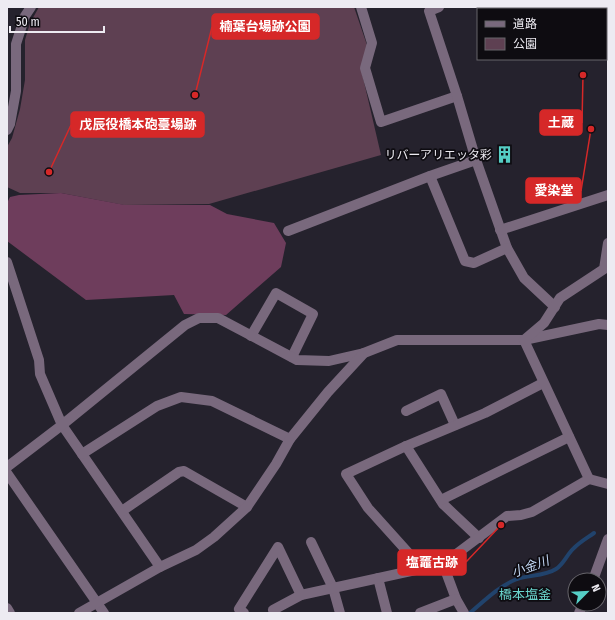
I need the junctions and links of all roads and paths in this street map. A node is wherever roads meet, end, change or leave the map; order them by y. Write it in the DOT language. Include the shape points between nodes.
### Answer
graph roads {
  1 [pos="31,7"];
  2 [pos="361,7"];
  3 [pos="432,8"];
  4 [pos="12,44"];
  5 [pos="458,96"];
  6 [pos="7,130"];
  7 [pos="476,160"];
  8 [pos="430,176"];
  9 [pos="608,195"];
  10 [pos="288,230"];
  11 [pos="500,230"];
  12 [pos="608,243"];
  13 [pos="507,248"];
  14 [pos="7,262"];
  15 [pos="555,307"];
  16 [pos="608,325"];
  17 [pos="251,336"];
  18 [pos="524,340"];
  19 [pos="364,353"];
  20 [pos="292,357"];
  21 [pos="543,383"];
  22 [pos="406,412"];
  23 [pos="62,425"];
  24 [pos="455,425"];
  25 [pos="569,437"];
  26 [pos="290,439"];
  27 [pos="406,446"];
  28 [pos="82,454"];
  29 [pos="7,467"];
  30 [pos="7,473"];
  31 [pos="589,479"];
  32 [pos="608,484"];
  33 [pos="441,500"];
  34 [pos="247,507"];
  35 [pos="122,512"];
  36 [pos="479,538"];
  37 [pos="608,539"];
  38 [pos="311,542"];
  39 [pos="443,564"];
  40 [pos="160,567"];
  41 [pos="422,568"];
  42 [pos="596,572"];
  43 [pos="378,578"];
  44 [pos="333,588"];
  45 [pos="301,595"];
  46 [pos="456,599"];
  47 [pos="97,602"];
  48 [pos="7,608"];
  49 [pos="272,612"];
  50 [pos="10,613"];
  51 [pos="79,613"];
  52 [pos="104,613"];
  53 [pos="244,613"];
  54 [pos="340,613"];
  55 [pos="387,613"];
  56 [pos="420,613"];
  57 [pos="464,613"];
  1 -- 4 [label="street"];
  2 -- 5 [label="street" via="372,43 365,68 381,122"];
  3 -- 5 [label="street"];
  4 -- 6 [label="street" via="16,91"];
  5 -- 7 [label="street"];
  7 -- 8 [label="street"];
  7 -- 11 [label="street"];
  8 -- 10 [label="street"];
  8 -- 13 [label="street" via="465,261 474,262"];
  9 -- 11 [label="street"];
  11 -- 13 [label="street"];
  12 -- 15 [label="street" via="604,269 560,298"];
  13 -- 15 [label="street" via="524,278"];
  14 -- 23 [label="street" via="39,360 40,374"];
  15 -- 18 [label="street" via="544,323"];
  16 -- 18 [label="street" via="599,324"];
  17 -- 20 [label="street"];
  17 -- 20 [label="street" via="276,293 313,314"];
  17 -- 23 [label="street" via="218,318 199,318 185,325"];
  18 -- 19 [label="street" via="397,340"];
  18 -- 21 [label="street"];
  19 -- 20 [label="street" via="329,361 297,360"];
  19 -- 26 [label="street"];
  21 -- 24 [label="street" via="485,413"];
  21 -- 25 [label="street"];
  22 -- 24 [label="street" via="441,394"];
  23 -- 28 [label="street"];
  23 -- 29 [label="street"];
  24 -- 27 [label="street"];
  25 -- 31 [label="street"];
  25 -- 33 [label="street"];
  26 -- 28 [label="street" via="212,401 181,397 157,406"];
  26 -- 34 [label="street"];
  27 -- 33 [label="street"];
  27 -- 41 [label="street" via="346,474 368,508"];
  28 -- 35 [label="street"];
  30 -- 47 [label="street"];
  31 -- 32 [label="street"];
  31 -- 36 [label="street" via="532,512 506,516"];
  33 -- 36 [label="street"];
  34 -- 35 [label="street" via="184,471"];
  34 -- 40 [label="street" via="196,550"];
  35 -- 40 [label="street"];
  36 -- 39 [label="street"];
  37 -- 42 [label="street"];
  38 -- 44 [label="street"];
  39 -- 41 [label="street"];
  39 -- 46 [label="street"];
  40 -- 47 [label="street"];
  41 -- 43 [label="street"];
  43 -- 44 [label="street"];
  43 -- 55 [label="street"];
  44 -- 45 [label="street"];
  44 -- 54 [label="street"];
  45 -- 49 [label="street"];
  45 -- 53 [label="street" via="278,547 239,609"];
  46 -- 56 [label="street"];
  46 -- 57 [label="street"];
  47 -- 51 [label="street"];
  47 -- 52 [label="street"];
  48 -- 50 [label="street"];
}
